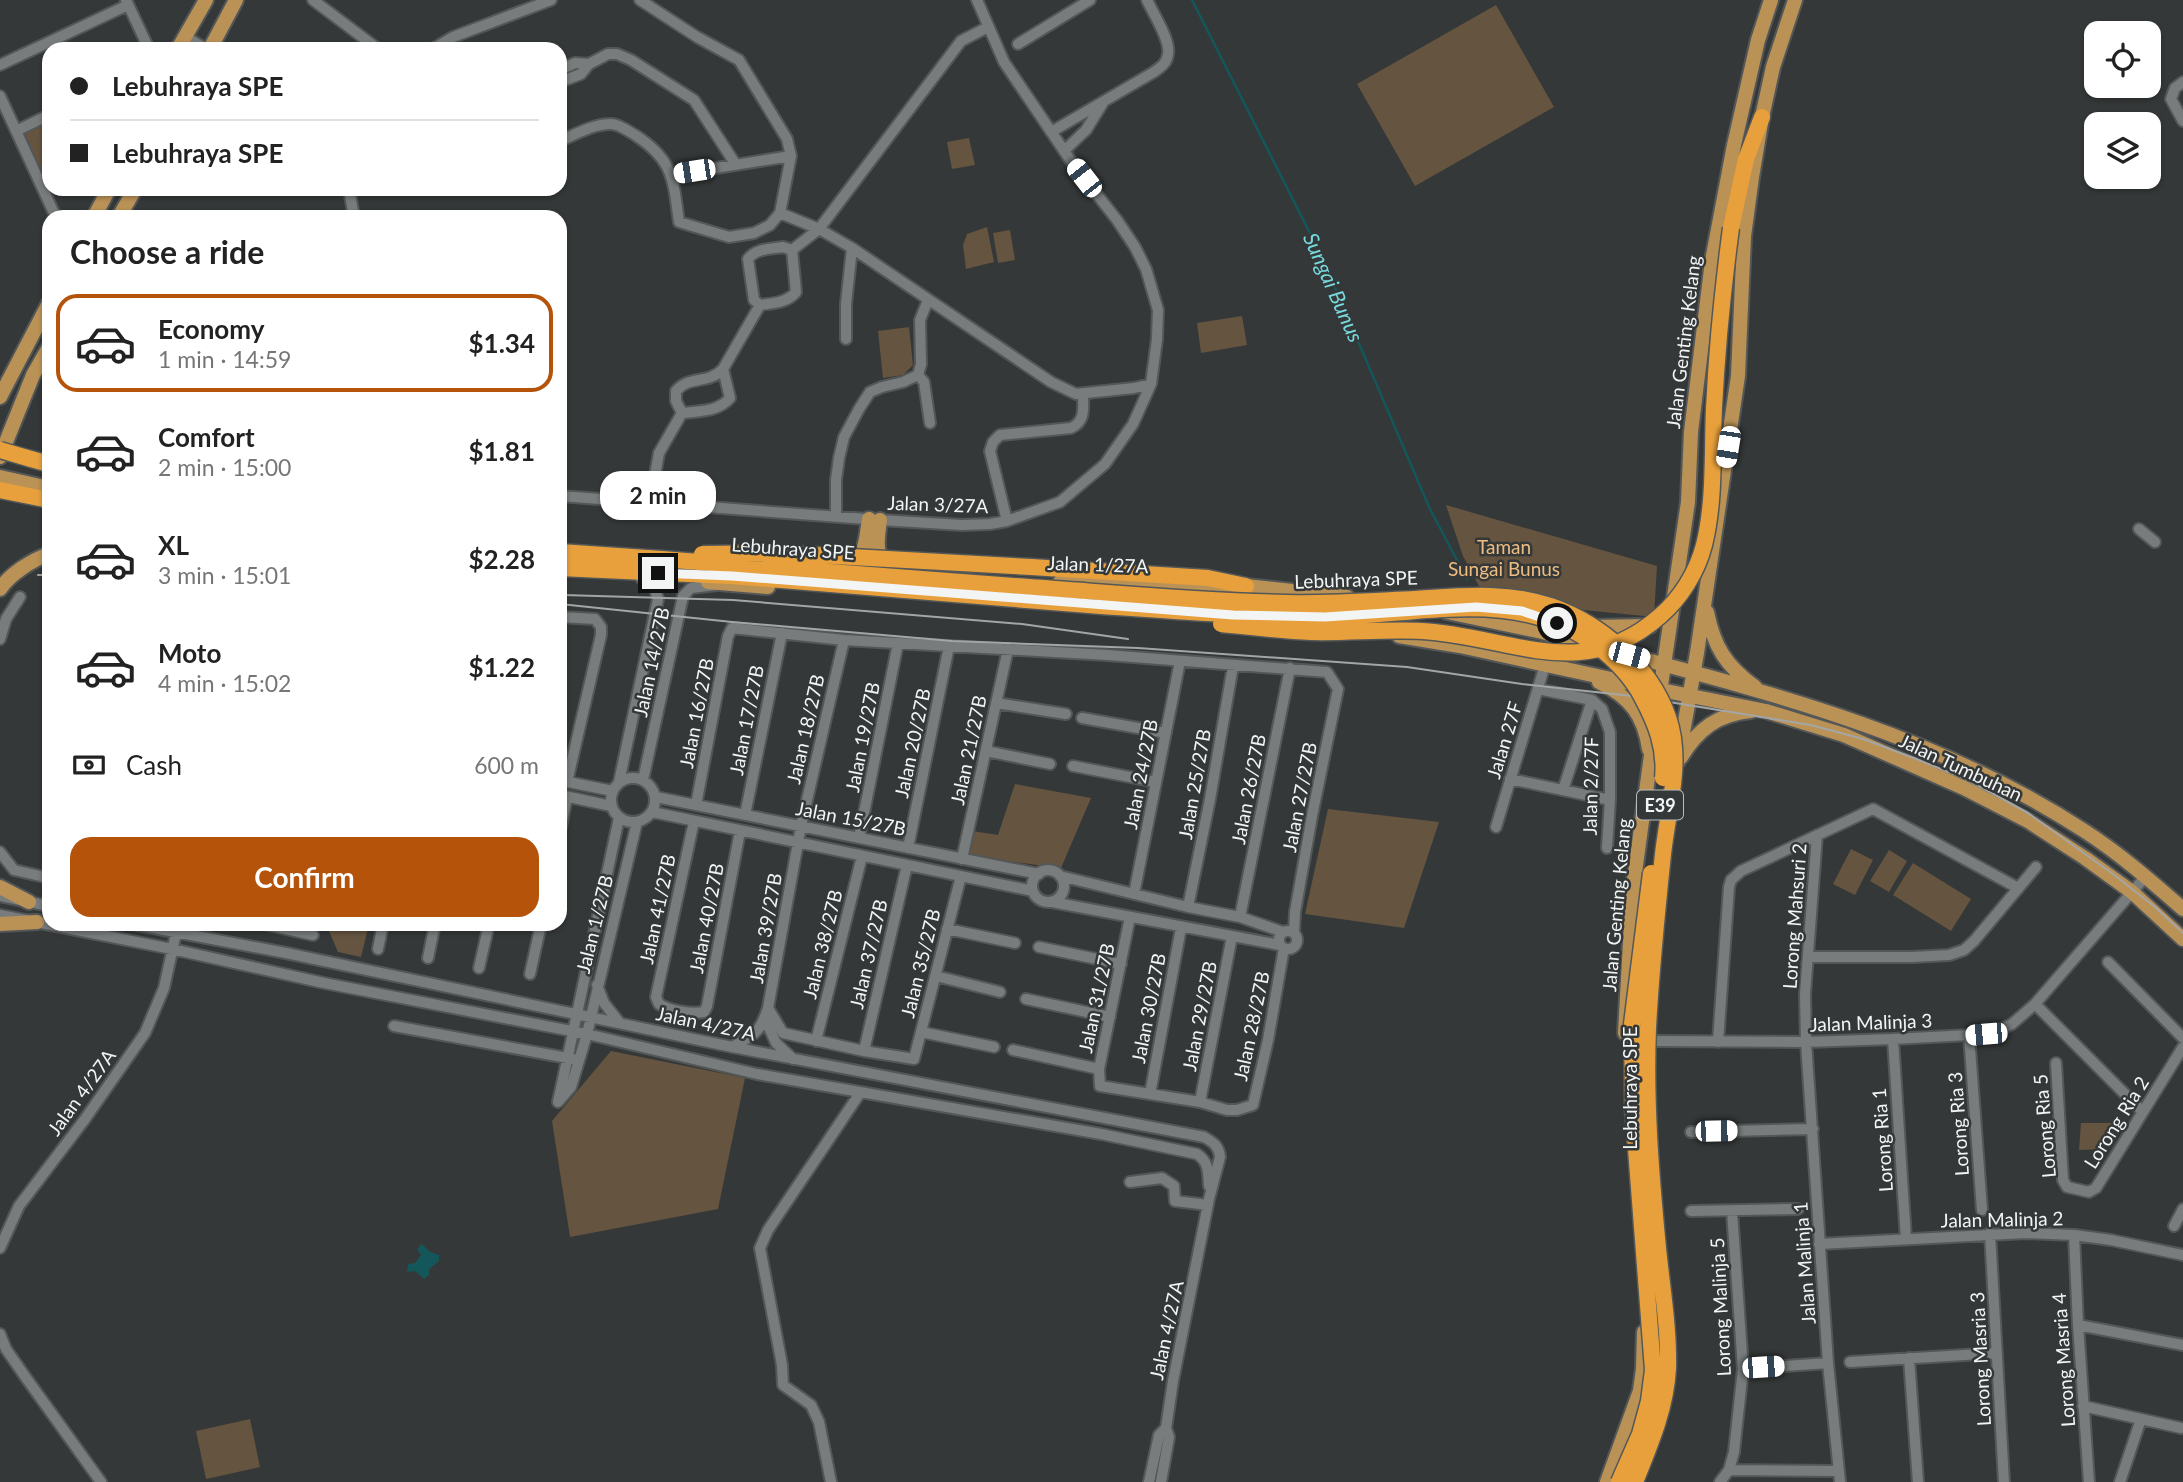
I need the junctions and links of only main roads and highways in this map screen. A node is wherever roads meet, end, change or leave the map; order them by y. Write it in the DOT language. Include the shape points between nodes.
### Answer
graph roads {
  1 [pos="205,0"];
  2 [pos="236,0"];
  3 [pos="1771,0"];
  4 [pos="1795,0"];
  5 [pos="186,42"];
  6 [pos="212,42"];
  7 [pos="1762,117"];
  8 [pos="42,316"];
  9 [pos="42,359"];
  10 [pos="1698,370"];
  11 [pos="1738,376"];
  12 [pos="1,394"];
  13 [pos="1,452"];
  14 [pos="27,456"];
  15 [pos="42,460"];
  16 [pos="42,461"];
  17 [pos="0,477"];
  18 [pos="18,481"];
  19 [pos="42,486"];
  20 [pos="0,489"];
  21 [pos="42,498"];
  22 [pos="567,547"];
  23 [pos="567,552"];
  24 [pos="42,556"];
  25 [pos="662,559"];
  26 [pos="843,567"];
  27 [pos="567,570"];
  28 [pos="899,570"];
  29 [pos="567,571"];
  30 [pos="1246,586"];
  31 [pos="0,589"];
  32 [pos="1705,600"];
  33 [pos="1101,606"];
  34 [pos="1672,615"];
  35 [pos="1542,632"];
  36 [pos="1629,655"];
  37 [pos="1665,665"];
  38 [pos="1573,671"];
  39 [pos="1694,672"];
  40 [pos="1625,682"];
  41 [pos="1661,690"];
  42 [pos="1763,692"];
  43 [pos="1690,695"];
  44 [pos="1766,711"];
  45 [pos="1650,761"];
  46 [pos="1678,764"];
  47 [pos="2039,805"];
  48 [pos="2040,829"];
  49 [pos="2085,831"];
  50 [pos="2085,858"];
  51 [pos="0,887"];
  52 [pos="2158,887"];
  53 [pos="30,902"];
  54 [pos="2183,909"];
  55 [pos="2157,914"];
  56 [pos="37,922"];
  57 [pos="0,924"];
  58 [pos="2183,939"];
  59 [pos="1632,1418"];
  60 [pos="1662,1429"];
  61 [pos="1607,1482"];
  62 [pos="1619,1482"];
  63 [pos="1637,1482"];
  1 -- 5 [label="main road"];
  2 -- 6 [label="main road"];
  3 -- 10 [label="main road, Jalan Genting Kelang" via="1734,145"];
  4 -- 7 [label="main road"];
  7 -- 11 [label="main road" via="1744,236"];
  7 -- 33 [label="highway, E39, bridge" via="1746,159 1731,228 1704,545 1693,576 1672,607 1644,630 1612,646 1561,653 1425,631 1272,629"];
  8 -- 12 [label="main road"];
  9 -- 13 [label="main road"];
  10 -- 11 [label="main road" via="1704,386 1715,394 1727,391"];
  10 -- 34 [label="main road, Jalan Genting Kelang" via="1688,502"];
  11 -- 32 [label="main road"];
  13 -- 14 [label="main road"];
  13 -- 16 [label="highway, bridge"];
  14 -- 15 [label="main road"];
  14 -- 18 [label="main road" via="15,468"];
  17 -- 18 [label="main road"];
  18 -- 19 [label="main road"];
  20 -- 21 [label="highway"];
  22 -- 26 [label="main road, Jalan 1/27A"];
  23 -- 25 [label="highway, Lebuhraya SPE / E39"];
  24 -- 31 [label="main road"];
  25 -- 30 [label="highway, bridge" via="780,553 1208,578"];
  25 -- 63 [label="highway, Lebuhraya SPE / E39, bridge" via="1191,599 1288,603 1503,596 1551,606 1614,642 1650,683 1668,716 1675,751 1648,1027 1651,1170 1668,1369 1663,1404"];
  26 -- 28 [label="main road, Jalan 1/27A"];
  26 -- 28 [label="main road" via="862,554 874,520 878,553 886,564"];
  27 -- 33 [label="highway, Lebuhraya SPE / E39" via="732,576"];
  28 -- 30 [label="main road, Jalan 1/27A" via="1033,581"];
  29 -- 38 [label="main road" via="1383,633"];
  30 -- 35 [label="main road, Jalan 1/27A" via="1359,598"];
  32 -- 39 [label="main road"];
  32 -- 42 [label="main road" via="1722,656"];
  33 -- 62 [label="highway, Lebuhraya SPE / E39, bridge" via="1325,617 1476,607 1522,611 1586,638 1617,663 1637,688 1660,737 1664,763 1632,1024 1633,1111 1653,1370 1640,1434"];
  34 -- 35 [label="main road" via="1657,626"];
  34 -- 37 [label="main road, Jalan Genting Kelang"];
  35 -- 36 [label="main road, Jalan 1/27A"];
  36 -- 37 [label="main road, Jalan 1/27A"];
  36 -- 40 [label="main road" via="1639,672"];
  37 -- 39 [label="main road, Jalan 1/27A"];
  37 -- 41 [label="main road, Jalan Genting Kelang"];
  38 -- 40 [label="main road"];
  38 -- 45 [label="main road" via="1627,698 1646,734"];
  39 -- 42 [label="main road, Jalan Tumbuhan"];
  39 -- 43 [label="main road"];
  40 -- 41 [label="main road"];
  41 -- 43 [label="main road"];
  41 -- 45 [label="main road, Jalan Genting Kelang"];
  42 -- 47 [label="main road, Jalan Tumbuhan" via="1883,730 1974,768"];
  43 -- 44 [label="main road, Jalan Tumbuhan"];
  43 -- 46 [label="main road"];
  44 -- 46 [label="main road" via="1714,720 1697,734"];
  44 -- 48 [label="main road, Jalan Tumbuhan" via="1820,726 1893,756"];
  45 -- 59 [label="main road, Jalan Genting Kelang" via="1633,887 1625,1029 1644,1313 1643,1369"];
  46 -- 60 [label="main road" via="1657,946 1652,1078 1670,1371"];
  47 -- 48 [label="main road" via="2029,808 2028,815"];
  47 -- 49 [label="main road, Jalan Tumbuhan"];
  48 -- 50 [label="main road, Jalan Tumbuhan"];
  49 -- 50 [label="main road" via="2099,849"];
  49 -- 52 [label="main road, Jalan Tumbuhan"];
  50 -- 55 [label="main road, Jalan Tumbuhan"];
  51 -- 53 [label="main road"];
  52 -- 54 [label="main road, Jalan Tumbuhan"];
  52 -- 55 [label="main road" via="2146,893"];
  55 -- 58 [label="main road, Jalan Tumbuhan"];
  56 -- 57 [label="main road"];
  59 -- 60 [label="main road" via="1649,1409 1658,1415"];
  59 -- 61 [label="main road, Jalan Genting Kelang"];
  60 -- 63 [label="main road"];
}
